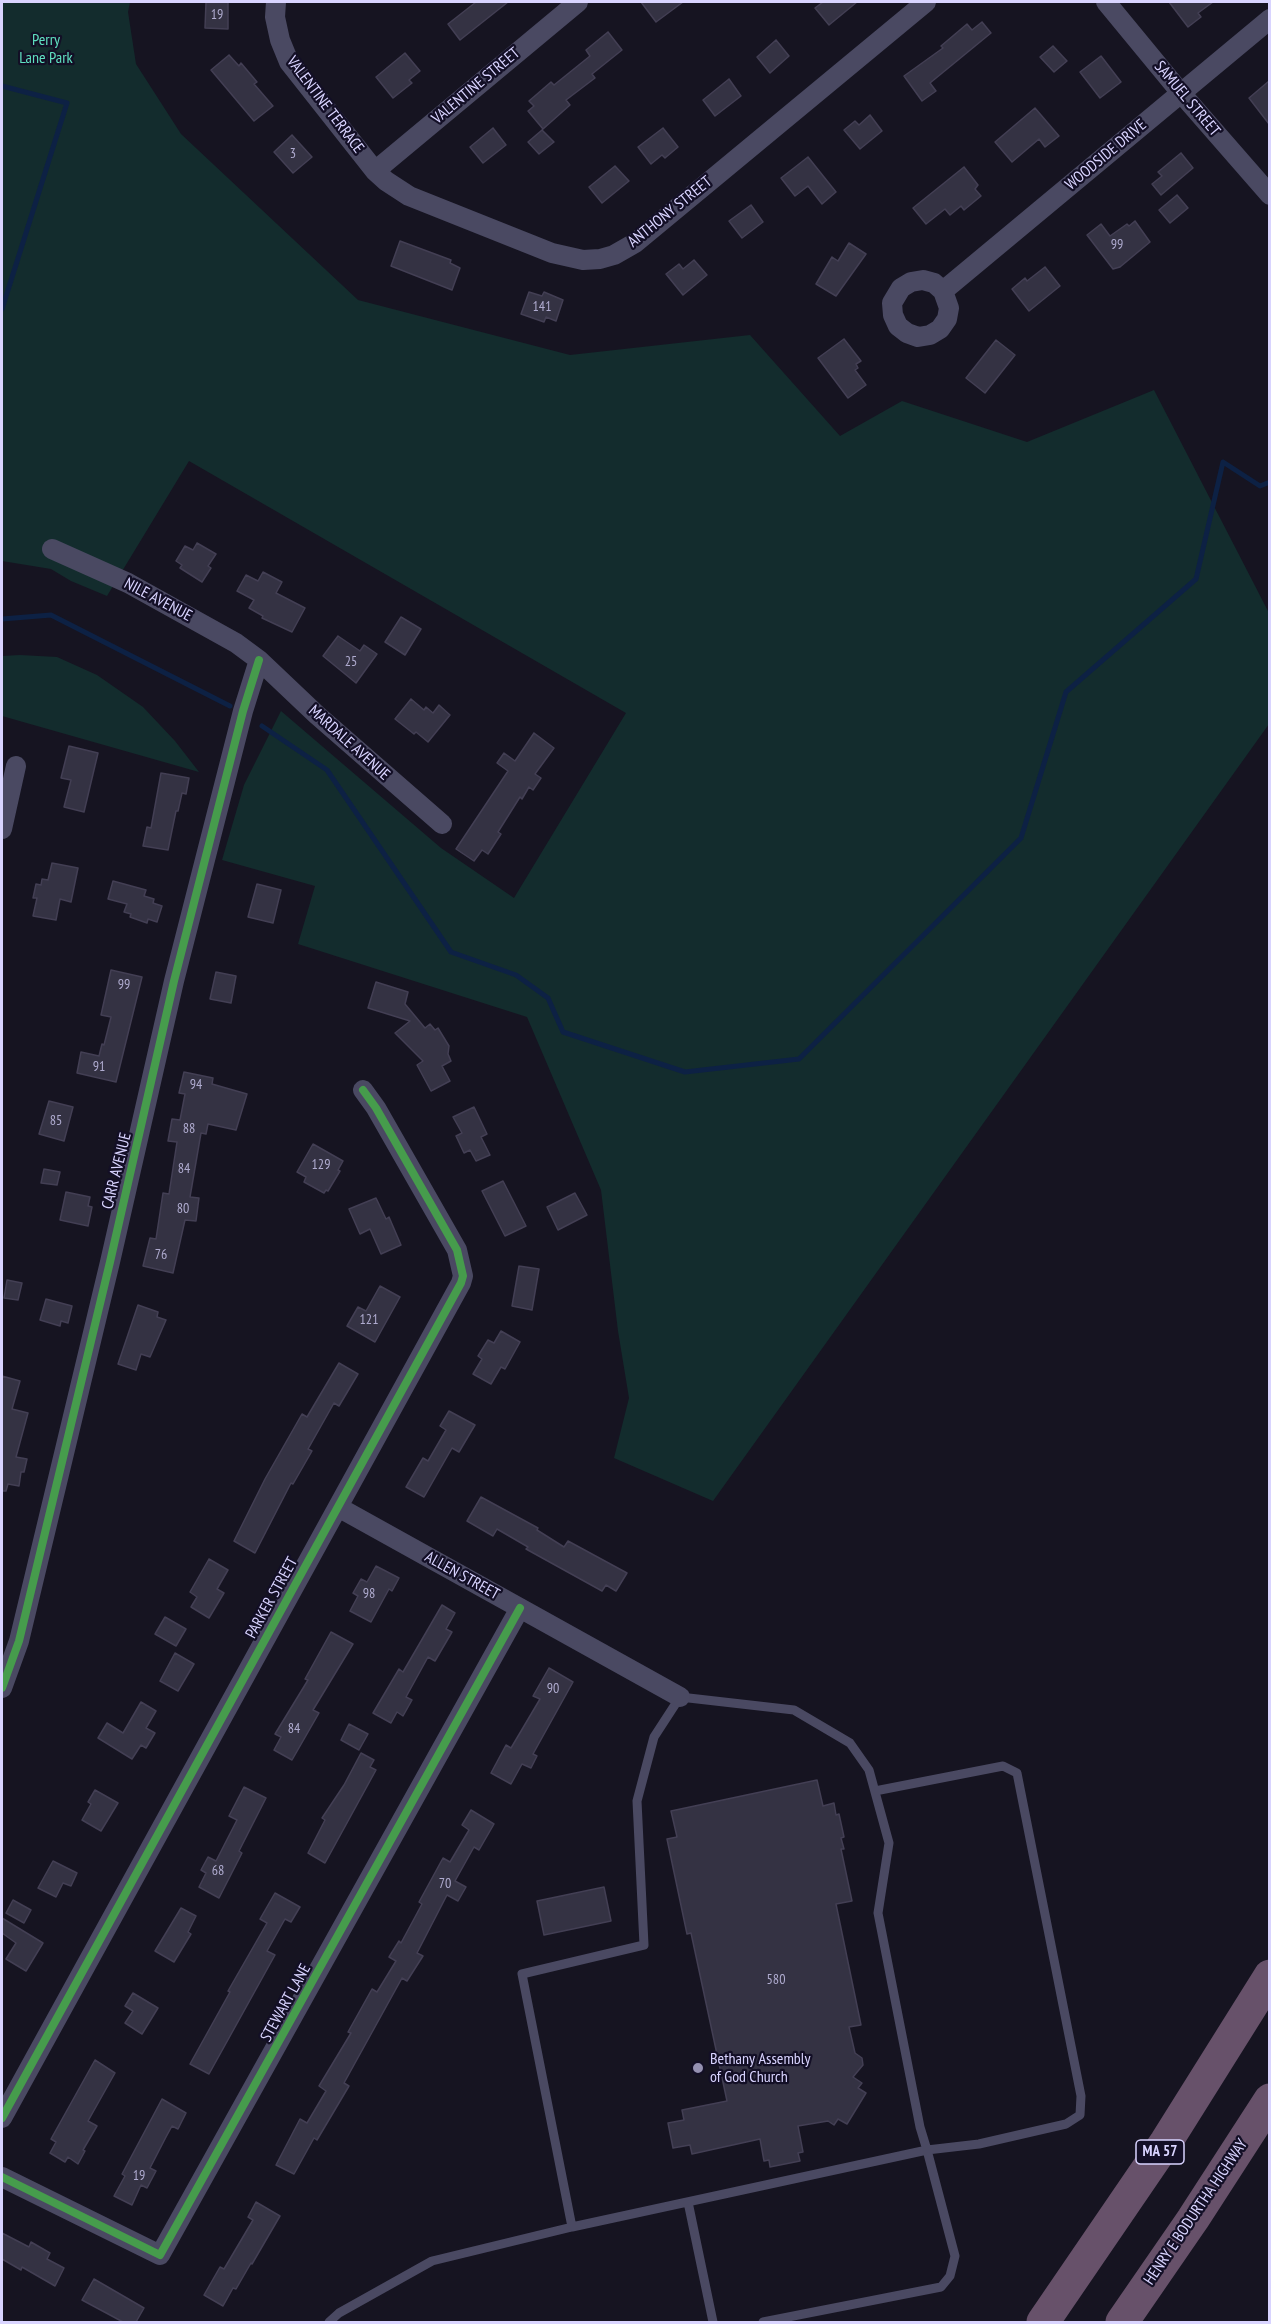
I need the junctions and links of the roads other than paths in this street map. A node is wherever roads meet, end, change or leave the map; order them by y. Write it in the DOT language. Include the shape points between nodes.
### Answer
graph roads {
  1 [pos="276,2"];
  2 [pos="578,2"];
  3 [pos="926,2"];
  4 [pos="1106,2"];
  5 [pos="1269,19"];
  6 [pos="1180,93"];
  7 [pos="375,171"];
  8 [pos="1269,195"];
  9 [pos="943,291"];
  10 [pos="52,549"];
  11 [pos="259,660"];
  12 [pos="16,766"];
  13 [pos="442,824"];
  14 [pos="2,829"];
  15 [pos="363,1090"];
  16 [pos="338,1507"];
  17 [pos="520,1608"];
  18 [pos="2,1688"];
  19 [pos="680,1697"];
  20 [pos="875,1791"];
  21 [pos="1269,1976"];
  22 [pos="1269,2100"];
  23 [pos="2,2118"];
  24 [pos="927,2150"];
  25 [pos="2,2177"];
  26 [pos="688,2202"];
  27 [pos="572,2227"];
  28 [pos="329,2322"];
  29 [pos="713,2322"];
  30 [pos="763,2322"];
  31 [pos="1043,2322"];
  32 [pos="1122,2322"];
  1 -- 7 [label="street, VALENTINE TERRACE" via="275,17 289,62"];
  2 -- 7 [label="street, VALENTINE STREET"];
  3 -- 7 [label="street, ANTHONY STREET" via="635,243 614,255 583,260 552,254 409,196"];
  4 -- 6 [label="street, SAMUEL STREET"];
  5 -- 6 [label="street, WOODSIDE DRIVE"];
  6 -- 8 [label="street, SAMUEL STREET"];
  6 -- 9 [label="street, WOODSIDE DRIVE"];
  10 -- 11 [label="street, NILE AVENUE" via="156,598"];
  11 -- 13 [label="street, MARDALE AVENUE"];
  11 -- 18 [label="street, CARR AVENUE" via="174,981 19,1641"];
  12 -- 14 [label="street"];
  15 -- 16 [label="street, PARKER STREET" via="440,1218 457,1250 463,1276"];
  16 -- 17 [label="street, ALLEN STREET"];
  16 -- 23 [label="street, PARKER STREET"];
  17 -- 19 [label="street, ALLEN STREET"];
  17 -- 25 [label="street, STEWART LANE" via="160,2255"];
  19 -- 20 [label="lane" via="794,1710 850,1743 869,1770"];
  19 -- 27 [label="lane" via="654,1737 637,1801 644,1945 522,1974"];
  20 -- 24 [label="lane" via="889,1843 878,1913"];
  20 -- 24 [label="lane" via="1003,1766 1017,1773 1081,2096 1080,2115 1066,2124 979,2144"];
  21 -- 31 [label="highway, MA 57" via="1160,2151"];
  22 -- 32 [label="highway, HENRY E BODURTHA HIGHWAY"];
  24 -- 26 [label="lane"];
  24 -- 30 [label="lane" via="954,2256 950,2276 941,2287"];
  26 -- 27 [label="lane"];
  26 -- 29 [label="lane"];
  27 -- 28 [label="lane" via="432,2261"];
}
